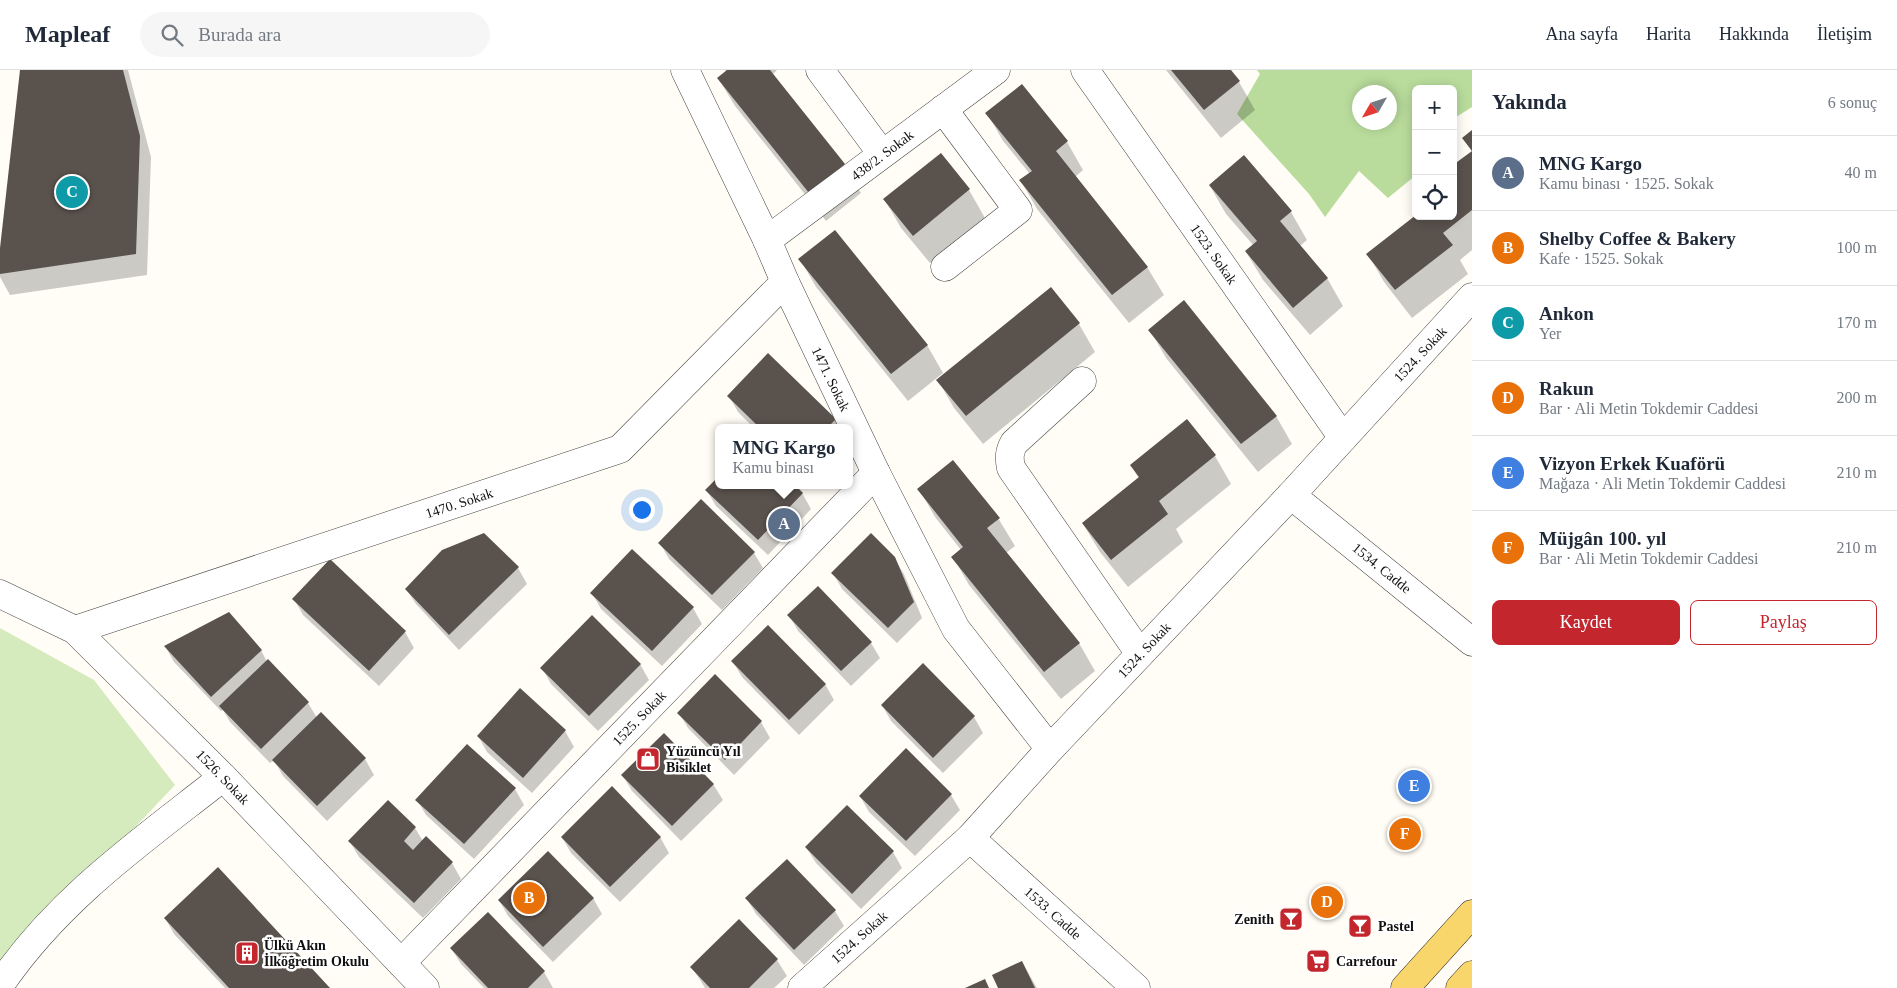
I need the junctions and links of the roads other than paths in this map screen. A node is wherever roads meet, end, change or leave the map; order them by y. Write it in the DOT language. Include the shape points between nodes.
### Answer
graph roads {
  1 [pos="685,70"];
  2 [pos="820,70"];
  3 [pos="996,70"];
  4 [pos="1085,70"];
  5 [pos="943,109"];
  6 [pos="882,154"];
  7 [pos="767,240"];
  8 [pos="945,267"];
  9 [pos="785,282"];
  10 [pos="1472,297"];
  11 [pos="1082,380"];
  12 [pos="853,424"];
  13 [pos="853,425"];
  14 [pos="1343,438"];
  15 [pos="876,473"];
  16 [pos="1291,494"];
  17 [pos="0,594"];
  18 [pos="75,630"];
  19 [pos="1472,642"];
  20 [pos="1140,654"];
  21 [pos="1050,749"];
  22 [pos="223,777"];
  23 [pos="970,838"];
  24 [pos="1472,914"];
  25 [pos="401,963"];
  26 [pos="1472,975"];
  27 [pos="0,985"];
  28 [pos="425,988"];
  29 [pos="802,988"];
  30 [pos="1136,988"];
  31 [pos="1405,988"];
  32 [pos="1460,988"];
  1 -- 7 [label="street, 1471. Sokak"];
  2 -- 6 [label="street"];
  3 -- 5 [label="street, 438/2. Sokak"];
  4 -- 14 [label="street, 1523. Sokak"];
  5 -- 6 [label="street, 438/2. Sokak"];
  5 -- 8 [label="street" via="1018,210"];
  6 -- 7 [label="street, 438/2. Sokak"];
  7 -- 9 [label="street, 1471. Sokak"];
  9 -- 12 [label="street, 1471. Sokak"];
  9 -- 18 [label="street, 1470. Sokak" via="620,449"];
  10 -- 14 [label="street, 1524. Sokak"];
  11 -- 20 [label="street" via="1014,442 1009,460 1011,468"];
  13 -- 15 [label="street, 1471. Sokak"];
  14 -- 16 [label="street, 1524. Sokak"];
  15 -- 21 [label="street, 1471. Sokak" via="956,629"];
  15 -- 25 [label="street, 1525. Sokak"];
  16 -- 19 [label="street, 1534. Cadde"];
  16 -- 20 [label="street, 1524. Sokak"];
  17 -- 18 [label="street, 1526. Sokak"];
  18 -- 22 [label="street, 1526. Sokak"];
  20 -- 21 [label="street, 1524. Sokak"];
  21 -- 23 [label="street, 1524. Sokak"];
  22 -- 25 [label="street, 1526. Sokak"];
  22 -- 27 [label="street" via="76,895 32,943"];
  23 -- 29 [label="street, 1524. Sokak"];
  23 -- 30 [label="street, 1533. Cadde"];
  24 -- 31 [label="main road"];
  25 -- 28 [label="street, 1526. Sokak"];
  26 -- 32 [label="main road"];
}
